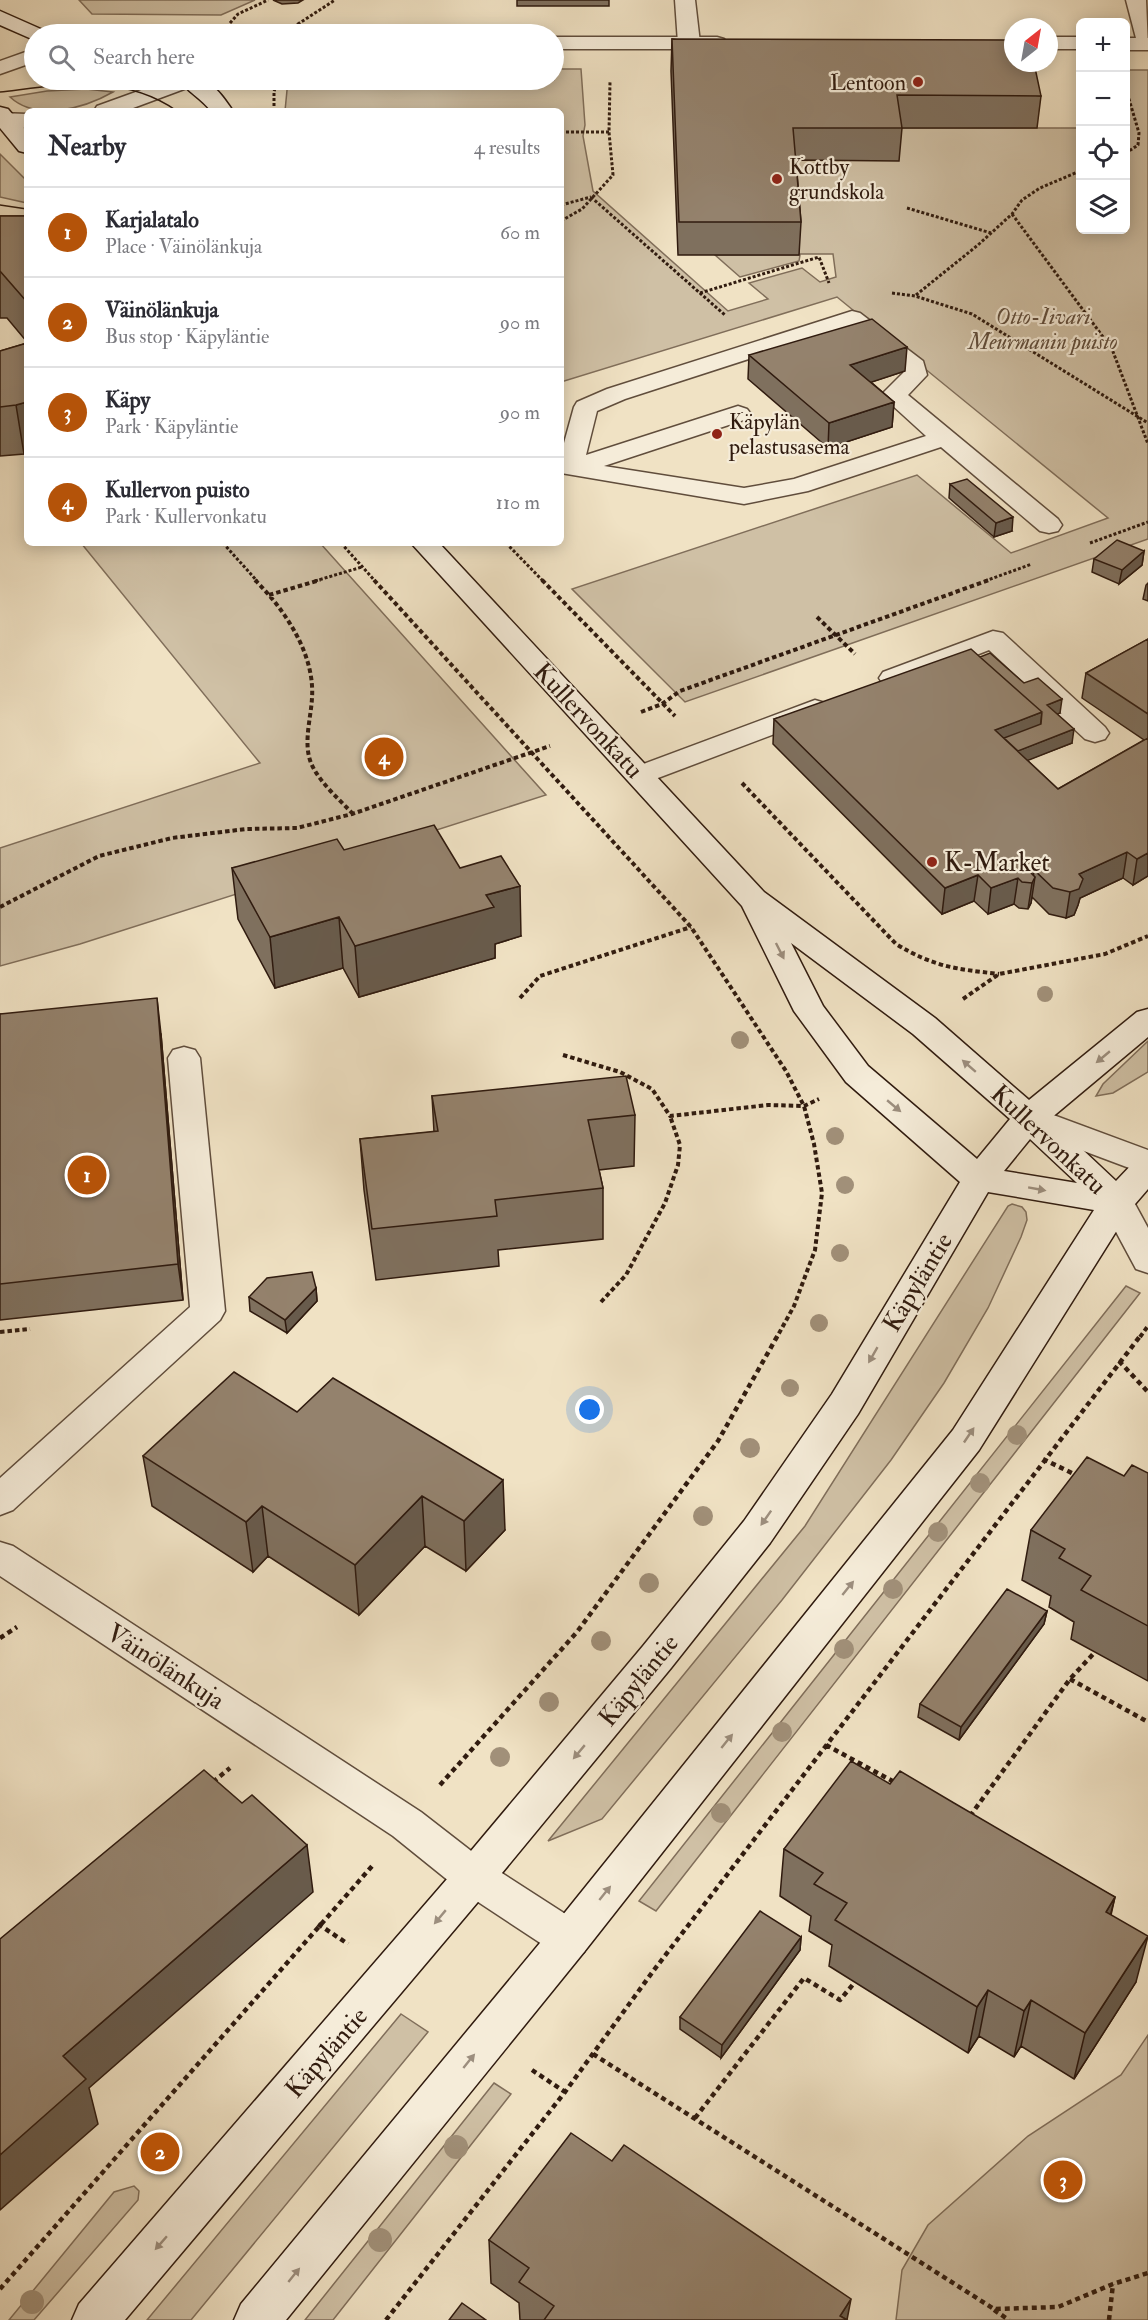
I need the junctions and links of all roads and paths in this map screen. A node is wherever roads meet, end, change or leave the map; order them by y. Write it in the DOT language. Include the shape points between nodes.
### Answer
graph roads {
  1 [pos="268,0"];
  2 [pos="335,0"];
  3 [pos="685,0"];
  4 [pos="1136,0"];
  5 [pos="0,17"];
  6 [pos="230,23"];
  7 [pos="298,24"];
  8 [pos="24,28"];
  9 [pos="564,43"];
  10 [pos="689,43"];
  11 [pos="740,43"];
  12 [pos="1058,43"];
  13 [pos="1076,43"];
  14 [pos="1148,43"];
  15 [pos="1130,44"];
  16 [pos="24,60"];
  17 [pos="0,68"];
  18 [pos="610,74"];
  19 [pos="162,90"];
  20 [pos="203,90"];
  21 [pos="274,90"];
  22 [pos="1130,105"];
  23 [pos="113,108"];
  24 [pos="220,108"];
  25 [pos="274,108"];
  26 [pos="2,118"];
  27 [pos="24,121"];
  28 [pos="564,132"];
  29 [pos="609,132"];
  30 [pos="24,143"];
  31 [pos="1130,150"];
  32 [pos="1076,173"];
  33 [pos="591,197"];
  34 [pos="564,204"];
  35 [pos="908,208"];
  36 [pos="1012,214"];
  37 [pos="564,220"];
  38 [pos="991,233"];
  39 [pos="833,292"];
  40 [pos="700,293"];
  41 [pos="915,296"];
  42 [pos="728,318"];
  43 [pos="738,414"];
  44 [pos="1141,420"];
  45 [pos="1148,423"];
  46 [pos="944,438"];
  47 [pos="1148,444"];
  48 [pos="565,470"];
  49 [pos="1148,522"];
  50 [pos="1049,525"];
  51 [pos="224,546"];
  52 [pos="344,546"];
  53 [pos="427,546"];
  54 [pos="1081,546"];
  55 [pos="1036,562"];
  56 [pos="362,567"];
  57 [pos="269,595"];
  58 [pos="817,617"];
  59 [pos="836,635"];
  60 [pos="878,684"];
  61 [pos="840,699"];
  62 [pos="662,704"];
  63 [pos="1095,732"];
  64 [pos="530,753"];
  65 [pos="640,775"];
  66 [pos="352,814"];
  67 [pos="753,898"];
  68 [pos="0,907"];
  69 [pos="691,927"];
  70 [pos="520,998"];
  71 [pos="1148,1020"];
  72 [pos="563,1055"];
  73 [pos="184,1058"];
  74 [pos="804,1106"];
  75 [pos="670,1116"];
  76 [pos="1029,1118"];
  77 [pos="1148,1163"];
  78 [pos="1148,1168"];
  79 [pos="980,1179"];
  80 [pos="1117,1202"];
  81 [pos="1148,1260"];
  82 [pos="601,1302"];
  83 [pos="1148,1326"];
  84 [pos="30,1329"];
  85 [pos="0,1332"];
  86 [pos="1119,1361"];
  87 [pos="1148,1392"];
  88 [pos="1043,1459"];
  89 [pos="1085,1479"];
  90 [pos="0,1500"];
  91 [pos="0,1557"];
  92 [pos="16,1627"];
  93 [pos="0,1638"];
  94 [pos="1095,1652"];
  95 [pos="1070,1679"];
  96 [pos="1148,1722"];
  97 [pos="277,1739"];
  98 [pos="826,1745"];
  99 [pos="209,1786"];
  100 [pos="906,1789"];
  101 [pos="966,1822"];
  102 [pos="407,1824"];
  103 [pos="474,1877"];
  104 [pos="569,1939"];
  105 [pos="855,1982"];
  106 [pos="593,2054"];
  107 [pos="694,2118"];
  108 [pos="1148,2273"];
  109 [pos="1113,2284"];
  110 [pos="0,2289"];
  111 [pos="994,2309"];
  112 [pos="95,2320"];
  113 [pos="257,2320"];
  114 [pos="386,2320"];
  115 [pos="1009,2320"];
  116 [pos="1109,2320"];
  1 -- 6 [label="path"];
  2 -- 7 [label="path"];
  3 -- 10 [label="main road"];
  4 -- 14 [label="main road"];
  5 -- 8 [label="main road"];
  9 -- 10 [label="main road"];
  10 -- 11 [label="main road"];
  12 -- 13 [label="main road"];
  14 -- 15 [label="main road"];
  16 -- 17 [label="main road"];
  18 -- 29 [label="path"];
  19 -- 23 [label="main road"];
  20 -- 24 [label="main road"];
  21 -- 25 [label="path"];
  22 -- 31 [label="path" via="1139,133 1138,145"];
  26 -- 27 [label="main road"];
  26 -- 30 [label="main road"];
  28 -- 29 [label="path"];
  29 -- 33 [label="path" via="613,175"];
  32 -- 36 [label="path" via="1040,188 1022,200"];
  33 -- 34 [label="path"];
  33 -- 37 [label="path" via="574,218"];
  33 -- 40 [label="path"];
  35 -- 38 [label="path"];
  36 -- 38 [label="path"];
  36 -- 44 [label="path" via="1112,349"];
  38 -- 41 [label="path"];
  39 -- 40 [label="path" via="819,257"];
  40 -- 42 [label="path"];
  43 -- 48 [label="main road"];
  44 -- 45 [label="path"];
  44 -- 47 [label="path"];
  46 -- 48 [label="main road" via="799,486 744,496"];
  46 -- 48 [label="main road" via="893,395 915,375 914,366 852,318 586,407"];
  46 -- 50 [label="main road"];
  49 -- 54 [label="path"];
  51 -- 57 [label="path"];
  52 -- 56 [label="path"];
  53 -- 65 [label="main road, Kullervonkatu"];
  55 -- 59 [label="path"];
  56 -- 57 [label="path"];
  56 -- 64 [label="path"];
  57 -- 66 [label="path" via="309,664 314,700 308,730 310,761"];
  58 -- 59 [label="path"];
  59 -- 60 [label="path"];
  59 -- 62 [label="path" via="680,691"];
  60 -- 63 [label="main road" via="993,639"];
  61 -- 65 [label="main road"];
  64 -- 66 [label="path"];
  64 -- 69 [label="path"];
  65 -- 67 [label="main road, Kullervonkatu"];
  66 -- 68 [label="path" via="297,828 246,829 172,838 99,856"];
  76 -- 67 [label="main road, Kullervonkatu, one-way" via="924,1026"];
  67 -- 79 [label="main road, Kullervonkatu, one-way" via="810,1011 857,1074"];
  69 -- 70 [label="path" via="540,976"];
  69 -- 74 [label="path" via="786,1071"];
  71 -- 76 [label="main road, Käpyläntie, one-way"];
  72 -- 75 [label="path" via="620,1072 652,1089"];
  73 -- 90 [label="main road" via="208,1311"];
  74 -- 75 [label="path" via="768,1105"];
  74 -- 102 [label="path" via="822,1193 815,1250 794,1306 718,1441 577,1632"];
  75 -- 82 [label="path" via="680,1145 678,1165 665,1203 626,1275"];
  76 -- 77 [label="main road"];
  76 -- 79 [label="main road, Käpyläntie"];
  76 -- 80 [label="main road, Kullervonkatu"];
  78 -- 80 [label="main road"];
  79 -- 80 [label="main road, Kullervonkatu, one-way"];
  79 -- 103 [label="main road, Käpyläntie, one-way" via="845,1404 757,1532"];
  80 -- 81 [label="main road"];
  104 -- 80 [label="main road, one-way" via="966,1440"];
  83 -- 86 [label="path"];
  84 -- 85 [label="path"];
  86 -- 87 [label="path"];
  86 -- 88 [label="path"];
  88 -- 89 [label="path"];
  88 -- 98 [label="path"];
  91 -- 97 [label="main road, Väinölänkuja"];
  92 -- 93 [label="path"];
  94 -- 95 [label="path"];
  95 -- 96 [label="path"];
  95 -- 101 [label="path"];
  97 -- 99 [label="path"];
  97 -- 102 [label="main road, Väinölänkuja"];
  98 -- 100 [label="path"];
  98 -- 106 [label="path"];
  102 -- 103 [label="main road, Väinölänkuja"];
  102 -- 110 [label="path"];
  103 -- 104 [label="main road, Väinölänkuja"];
  103 -- 112 [label="main road, Käpyläntie, one-way"];
  113 -- 104 [label="main road, one-way"];
  105 -- 107 [label="path" via="840,2000 804,1978"];
  106 -- 107 [label="path"];
  106 -- 114 [label="path"];
  107 -- 111 [label="path"];
  108 -- 109 [label="path"];
  109 -- 111 [label="path" via="1058,2307"];
  109 -- 116 [label="path"];
  111 -- 115 [label="path"];
}
